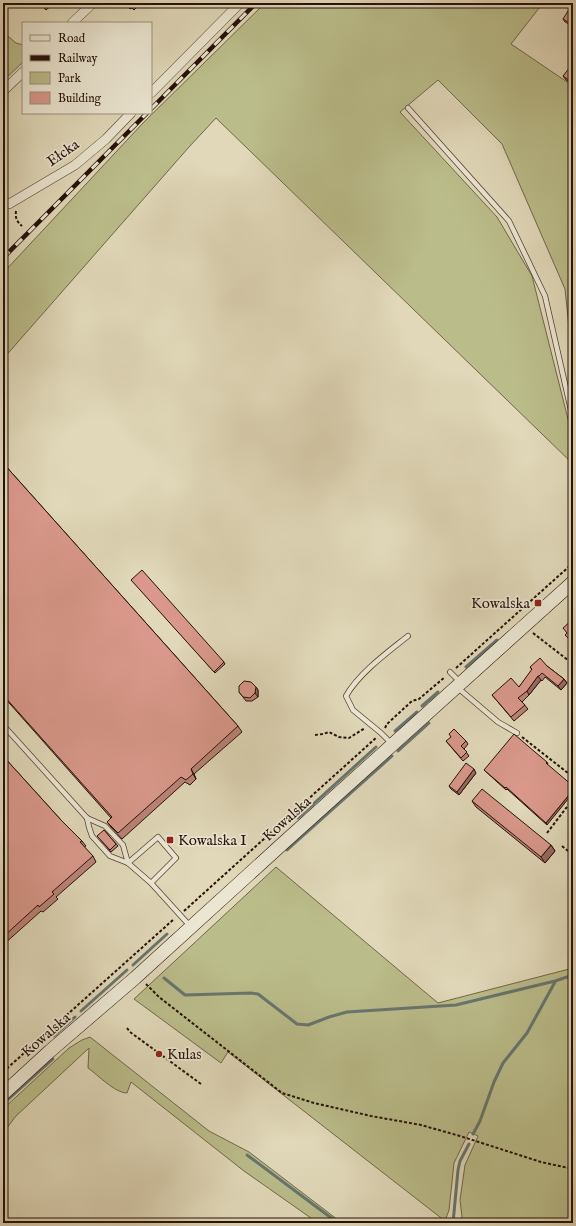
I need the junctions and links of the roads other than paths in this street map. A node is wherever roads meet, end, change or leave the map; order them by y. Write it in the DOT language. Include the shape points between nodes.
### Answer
graph roads {
  1 [pos="93,3"];
  2 [pos="240,3"];
  3 [pos="73,22"];
  4 [pos="22,73"];
  5 [pos="3,91"];
  6 [pos="152,92"];
  7 [pos="408,108"];
  8 [pos="130,114"];
  9 [pos="3,204"];
  10 [pos="573,419"];
  11 [pos="573,582"];
  12 [pos="408,636"];
  13 [pos="450,672"];
  14 [pos="459,685"];
  15 [pos="3,724"];
  16 [pos="517,733"];
  17 [pos="393,745"];
  18 [pos="87,818"];
  19 [pos="128,863"];
  20 [pos="151,883"];
  21 [pos="191,928"];
  22 [pos="3,1094"];
  1 -- 3 [label="street"];
  2 -- 6 [label="street"];
  4 -- 5 [label="street"];
  7 -- 10 [label="lane" via="509,221 545,296"];
  8 -- 9 [label="street, Ełcka" via="75,165 9,204"];
  11 -- 14 [label="street, Kowalska"];
  12 -- 17 [label="lane" via="377,662 346,696 352,710"];
  13 -- 14 [label="lane"];
  14 -- 16 [label="lane" via="498,722"];
  14 -- 17 [label="street, Kowalska"];
  15 -- 18 [label="lane"];
  17 -- 21 [label="street, Kowalska"];
  18 -- 19 [label="lane" via="105,826 123,845"];
  18 -- 19 [label="lane" via="92,836 110,856"];
  19 -- 20 [label="lane"];
  19 -- 20 [label="lane" via="158,837 176,858"];
  20 -- 21 [label="lane"];
  21 -- 22 [label="street, Kowalska"];
}
